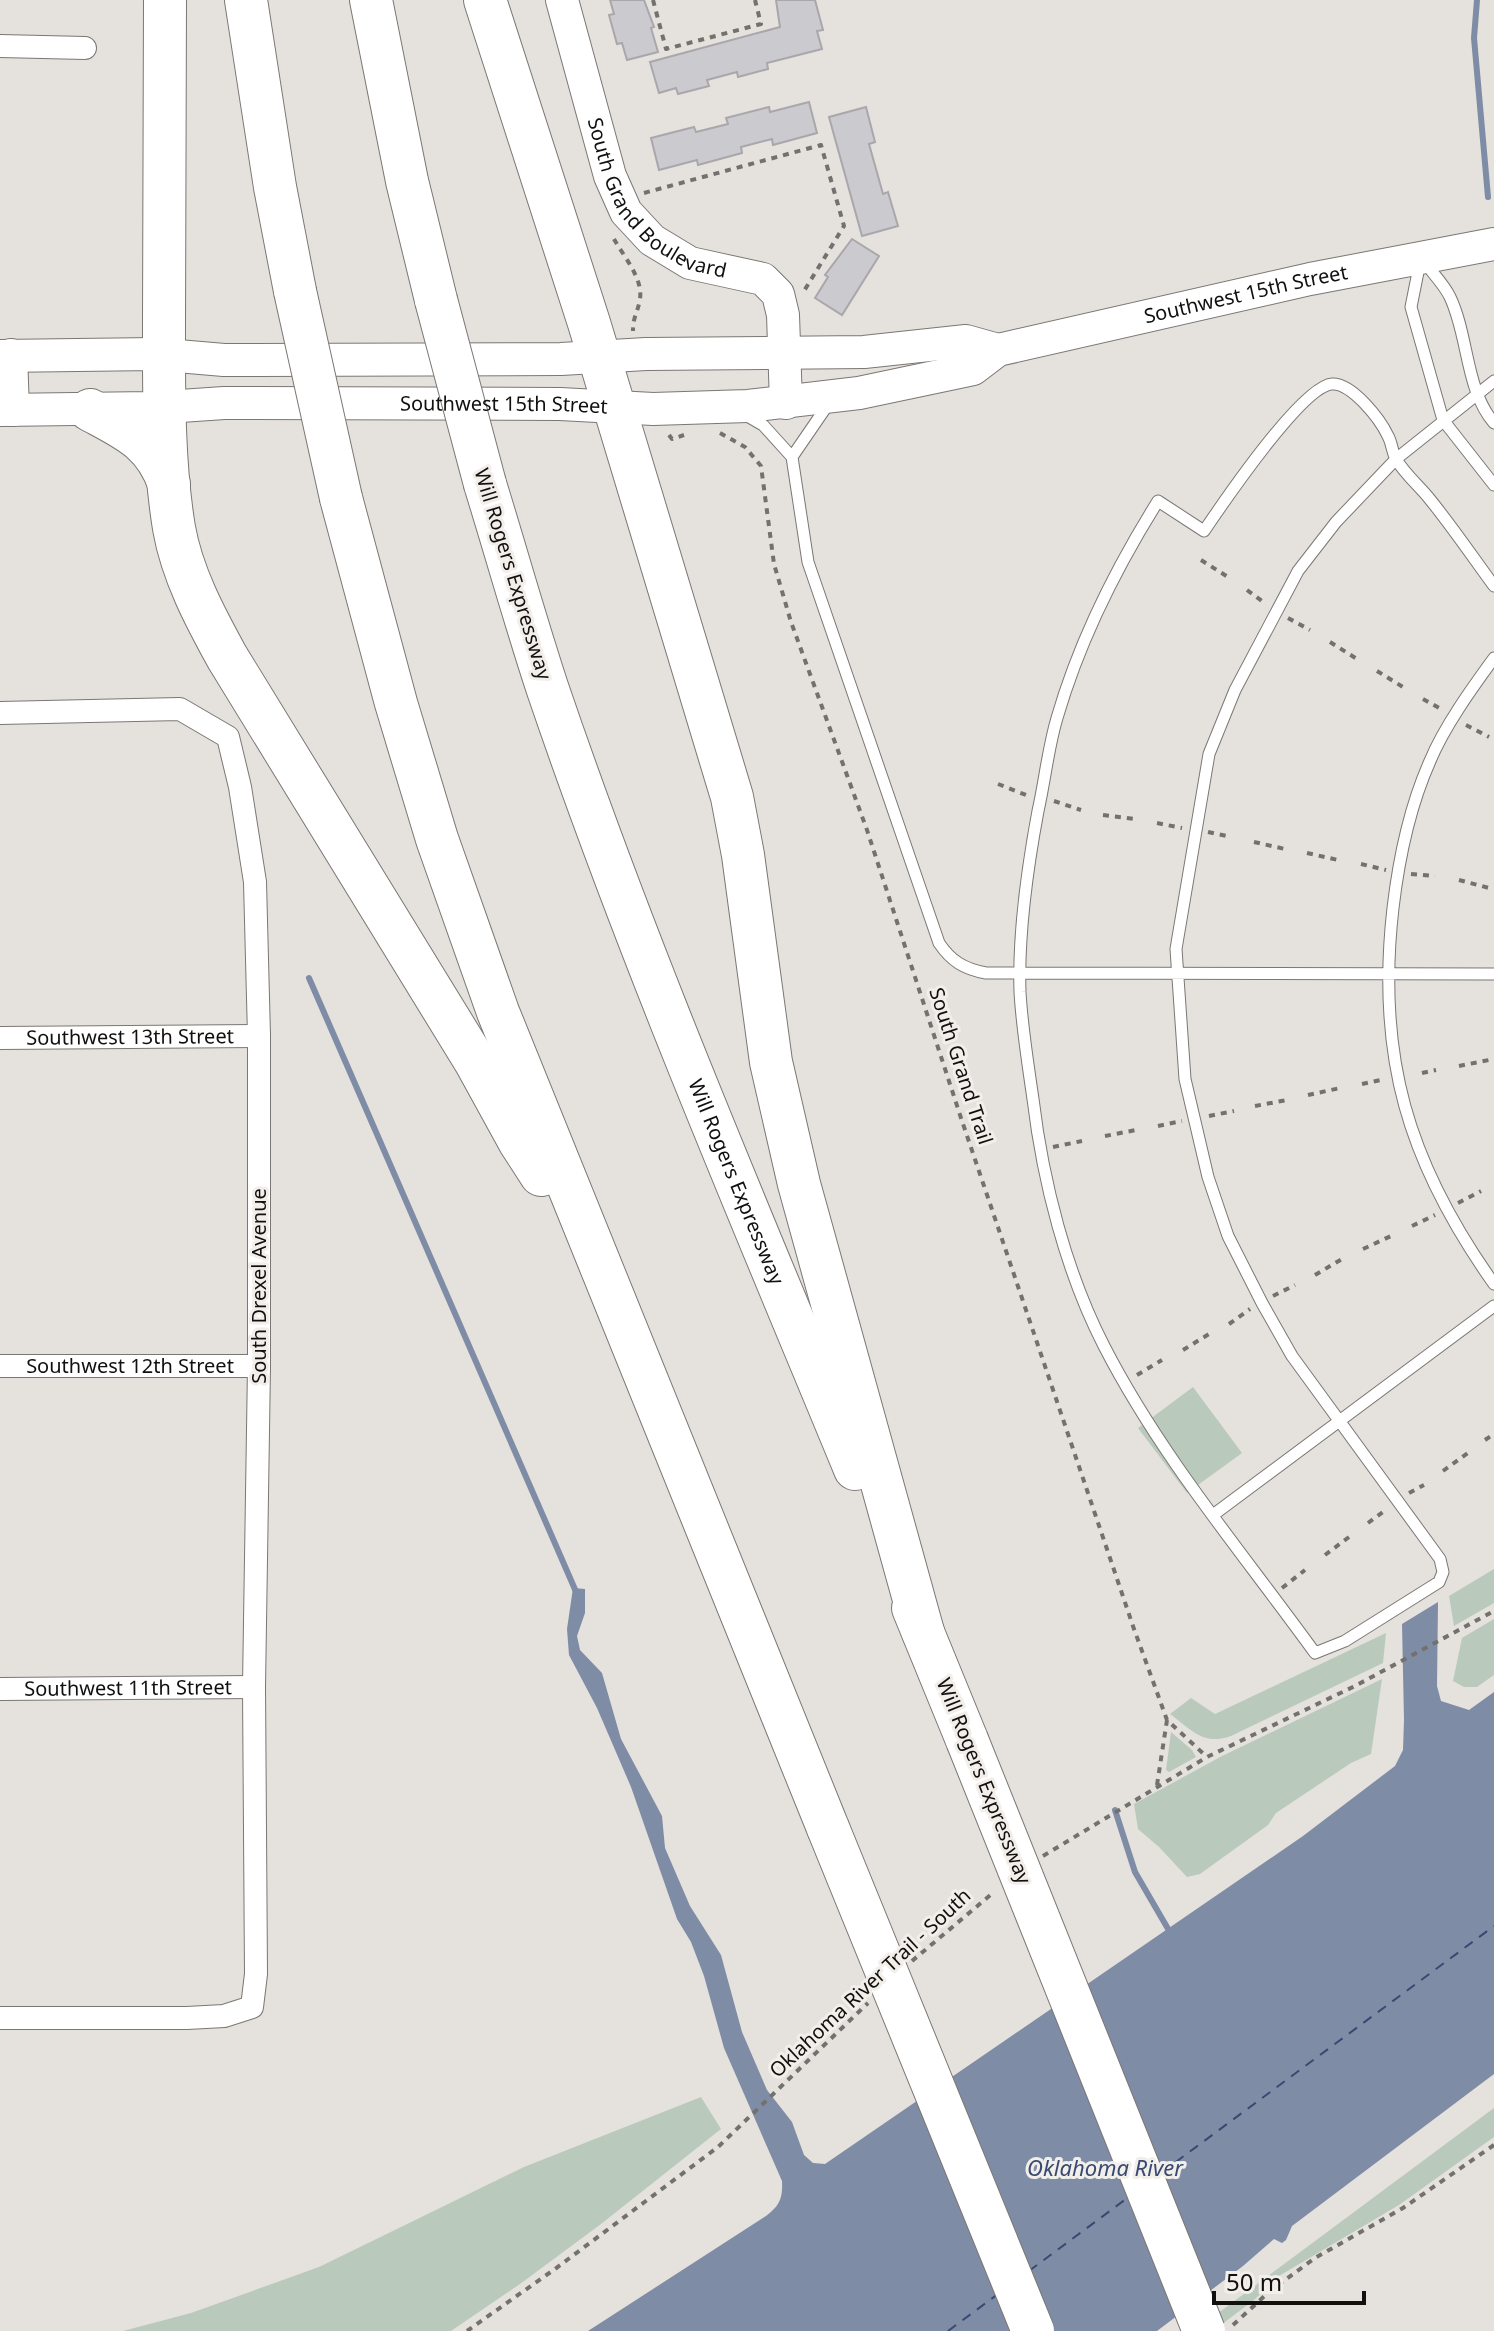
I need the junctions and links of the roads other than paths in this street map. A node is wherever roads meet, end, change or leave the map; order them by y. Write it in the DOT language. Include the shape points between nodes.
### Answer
graph roads {
  1 [pos="165,0"];
  2 [pos="246,0"];
  3 [pos="371,0"];
  4 [pos="485,0"];
  5 [pos="562,0"];
  6 [pos="0,46"];
  7 [pos="85,48"];
  8 [pos="1494,244"];
  9 [pos="1421,258"];
  10 [pos="998,350"];
  11 [pos="784,353"];
  12 [pos="164,354"];
  13 [pos="6,356"];
  14 [pos="599,357"];
  15 [pos="1494,381"];
  16 [pos="1478,392"];
  17 [pos="833,398"];
  18 [pos="786,403"];
  19 [pos="613,406"];
  20 [pos="165,407"];
  21 [pos="6,410"];
  22 [pos="90,410"];
  23 [pos="725,420"];
  24 [pos="1443,420"];
  25 [pos="1494,423"];
  26 [pos="792,457"];
  27 [pos="1396,459"];
  28 [pos="169,485"];
  29 [pos="1494,485"];
  30 [pos="1494,586"];
  31 [pos="1494,658"];
  32 [pos="0,713"];
  33 [pos="1020,973"];
  34 [pos="1178,973"];
  35 [pos="1388,974"];
  36 [pos="1494,974"];
  37 [pos="259,1036"];
  38 [pos="0,1038"];
  39 [pos="599,1263"];
  40 [pos="1494,1284"];
  41 [pos="1494,1306"];
  42 [pos="0,1366"];
  43 [pos="259,1366"];
  44 [pos="1340,1421"];
  45 [pos="1213,1515"];
  46 [pos="923,1632"];
  47 [pos="254,1687"];
  48 [pos="0,1689"];
  49 [pos="0,2018"];
  50 [pos="1033,2331"];
  51 [pos="1204,2331"];
  1 -- 12 [label="highway"];
  2 -- 39 [label="highway, bridge" via="295,291 341,498 396,703 498,1012"];
  3 -- 46 [label="highway, Will Rogers Expressway, bridge" via="436,300 547,685 606,852"];
  4 -- 14 [label="highway"];
  5 -- 11 [label="main road, South Grand Boulevard" via="610,176 626,212 663,249 690,263 768,283 781,304"];
  6 -- 7 [label="street"];
  8 -- 9 [label="main road, Southwest 15th Street"];
  9 -- 10 [label="main road, Southwest 15th Street"];
  9 -- 16 [label="lane" via="1451,298"];
  9 -- 24 [label="lane" via="1411,307"];
  10 -- 11 [label="main road, Southwest 15th Street" via="966,341 903,350"];
  10 -- 17 [label="main road, Southwest 15th Street" via="973,369"];
  11 -- 14 [label="main road, Southwest 15th Street"];
  11 -- 18 [label="main road, South Grand Boulevard"];
  12 -- 13 [label="main road, Southwest 15th Street"];
  12 -- 14 [label="main road, Southwest 15th Street" via="224,360"];
  12 -- 20 [label="highway"];
  13 -- 21 [label="main road"];
  14 -- 19 [label="highway"];
  15 -- 16 [label="lane"];
  16 -- 24 [label="lane"];
  16 -- 25 [label="lane"];
  17 -- 18 [label="main road, Southwest 15th Street"];
  17 -- 26 [label="lane"];
  18 -- 23 [label="main road, Southwest 15th Street"];
  19 -- 20 [label="main road, Southwest 15th Street"];
  19 -- 23 [label="main road, Southwest 15th Street"];
  19 -- 46 [label="highway" via="732,797 783,1117"];
  20 -- 22 [label="main road, Southwest 15th Street"];
  20 -- 28 [label="highway"];
  21 -- 22 [label="main road, Southwest 15th Street"];
  22 -- 28 [label="highway" via="149,446"];
  23 -- 26 [label="lane" via="763,425"];
  24 -- 27 [label="lane"];
  24 -- 29 [label="lane"];
  26 -- 33 [label="lane" via="808,562 939,943 948,956 975,971"];
  27 -- 30 [label="lane"];
  27 -- 33 [label="lane" via="1373,414 1349,387 1332,384 1303,403 1204,531 1158,501 1087,634 1056,719 1029,861"];
  27 -- 34 [label="lane" via="1298,571 1235,690 1209,754 1176,949"];
  28 -- 39 [label="highway" via="188,575 220,645 519,1141"];
  31 -- 35 [label="lane" via="1431,758 1412,806 1397,872"];
  32 -- 37 [label="street, South Drexel Avenue" via="180,709 228,737 255,882"];
  33 -- 34 [label="lane"];
  33 -- 45 [label="lane" via="1039,1149 1061,1236 1103,1344 1142,1416"];
  34 -- 35 [label="lane"];
  34 -- 44 [label="lane" via="1185,1079 1228,1236 1292,1356"];
  35 -- 36 [label="lane"];
  35 -- 40 [label="lane" via="1390,1036 1410,1128 1446,1209"];
  37 -- 38 [label="street, Southwest 13th Street"];
  37 -- 43 [label="street, South Drexel Avenue"];
  39 -- 50 [label="highway, bridge"];
  41 -- 44 [label="lane"];
  42 -- 43 [label="street, Southwest 12th Street"];
  43 -- 47 [label="street, South Drexel Avenue"];
  44 -- 45 [label="lane"];
  44 -- 45 [label="lane" via="1440,1559 1439,1582 1345,1641 1315,1653"];
  46 -- 51 [label="highway, Will Rogers Expressway, bridge"];
  47 -- 48 [label="street, Southwest 11th Street"];
  47 -- 49 [label="street, South Drexel Avenue" via="252,2007 224,2016 187,2018"];
}
